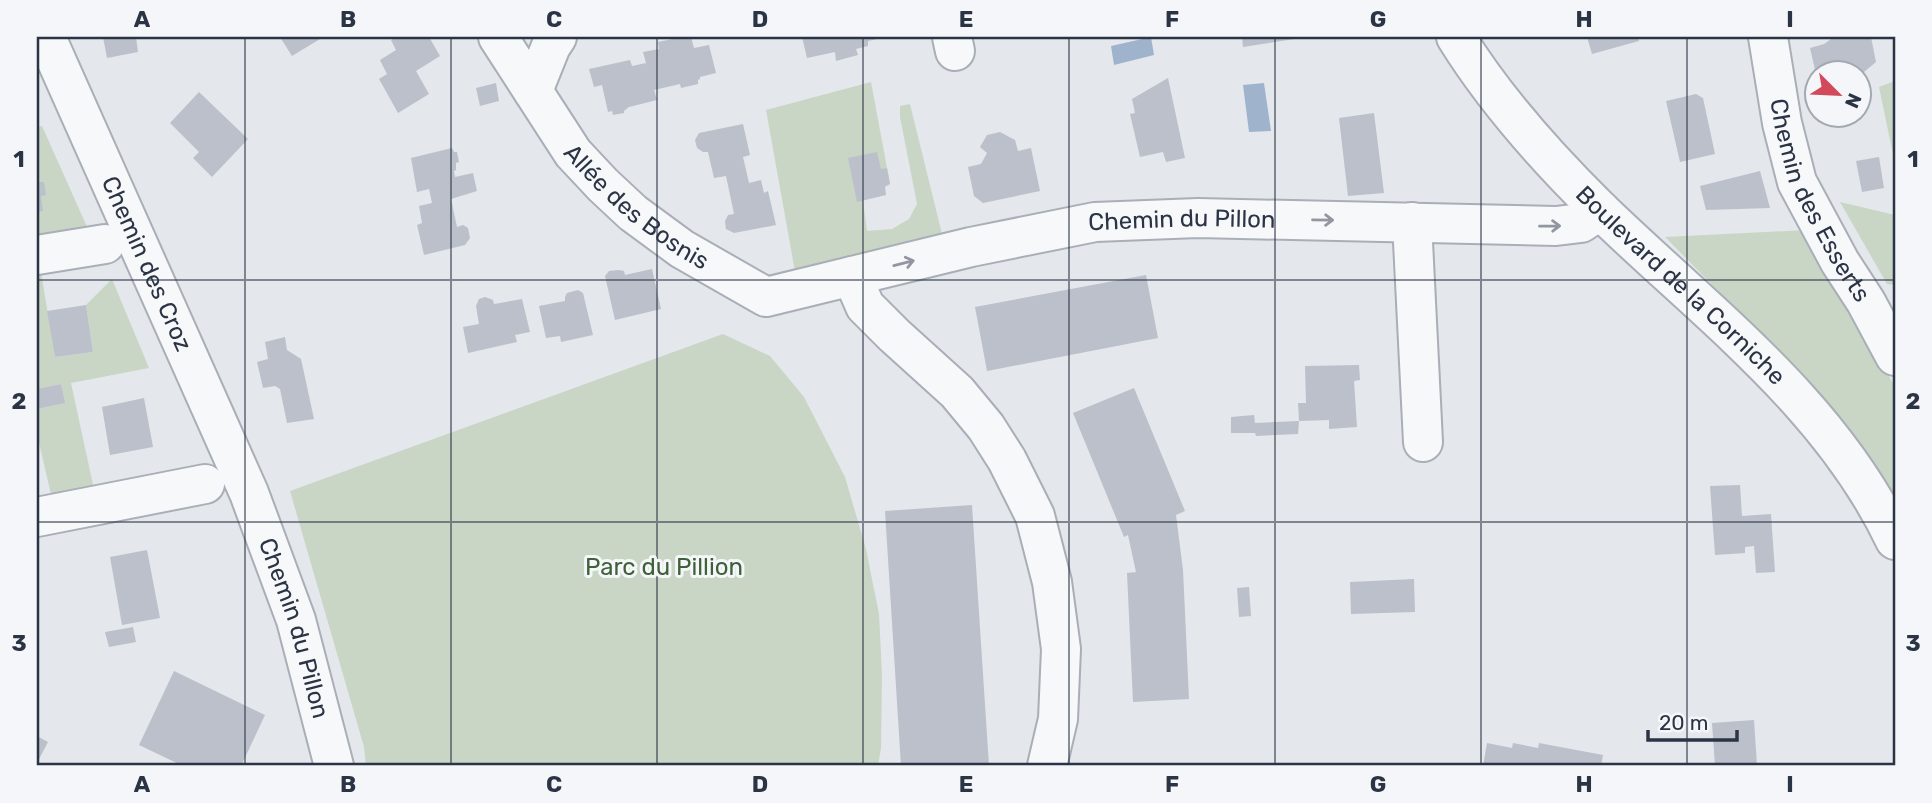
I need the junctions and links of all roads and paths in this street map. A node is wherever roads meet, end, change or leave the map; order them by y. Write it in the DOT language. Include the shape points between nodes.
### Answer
graph roads {
  1 [pos="46,37"];
  2 [pos="498,37"];
  3 [pos="557,37"];
  4 [pos="1457,37"];
  5 [pos="1768,37"];
  6 [pos="533,91"];
  7 [pos="1600,210"];
  8 [pos="1412,222"];
  9 [pos="105,244"];
  10 [pos="37,255"];
  11 [pos="852,276"];
  12 [pos="766,297"];
  13 [pos="1895,356"];
  14 [pos="1423,442"];
  15 [pos="205,484"];
  16 [pos="249,492"];
  17 [pos="37,517"];
  18 [pos="1895,540"];
  19 [pos="334,766"];
  20 [pos="1047,766"];
  1 -- 16 [label="street, Chemin des Croz"];
  2 -- 6 [label="street, Allée des Bosnis"];
  3 -- 6 [label="street"];
  4 -- 7 [label="street, Boulevard de la Corniche" via="1496,94"];
  5 -- 13 [label="street, Chemin des Esserts" via="1797,182"];
  6 -- 12 [label="street, Allée des Bosnis" via="573,153 633,213 682,249"];
  8 -- 7 [label="street, Chemin du Pillon, one-way" via="1556,226 1581,223"];
  7 -- 18 [label="street, Boulevard de la Corniche" via="1809,410 1865,486"];
  11 -- 8 [label="street, Chemin du Pillon, one-way" via="1095,222 1198,218"];
  8 -- 14 [label="street"];
  9 -- 10 [label="street"];
  11 -- 12 [label="street, Chemin du Pillon"];
  11 -- 20 [label="street" via="865,306 957,392 986,426 1035,516 1052,582 1061,649 1058,719"];
  15 -- 17 [label="street"];
  16 -- 19 [label="street, Chemin du Pillon" via="296,620"];
}
